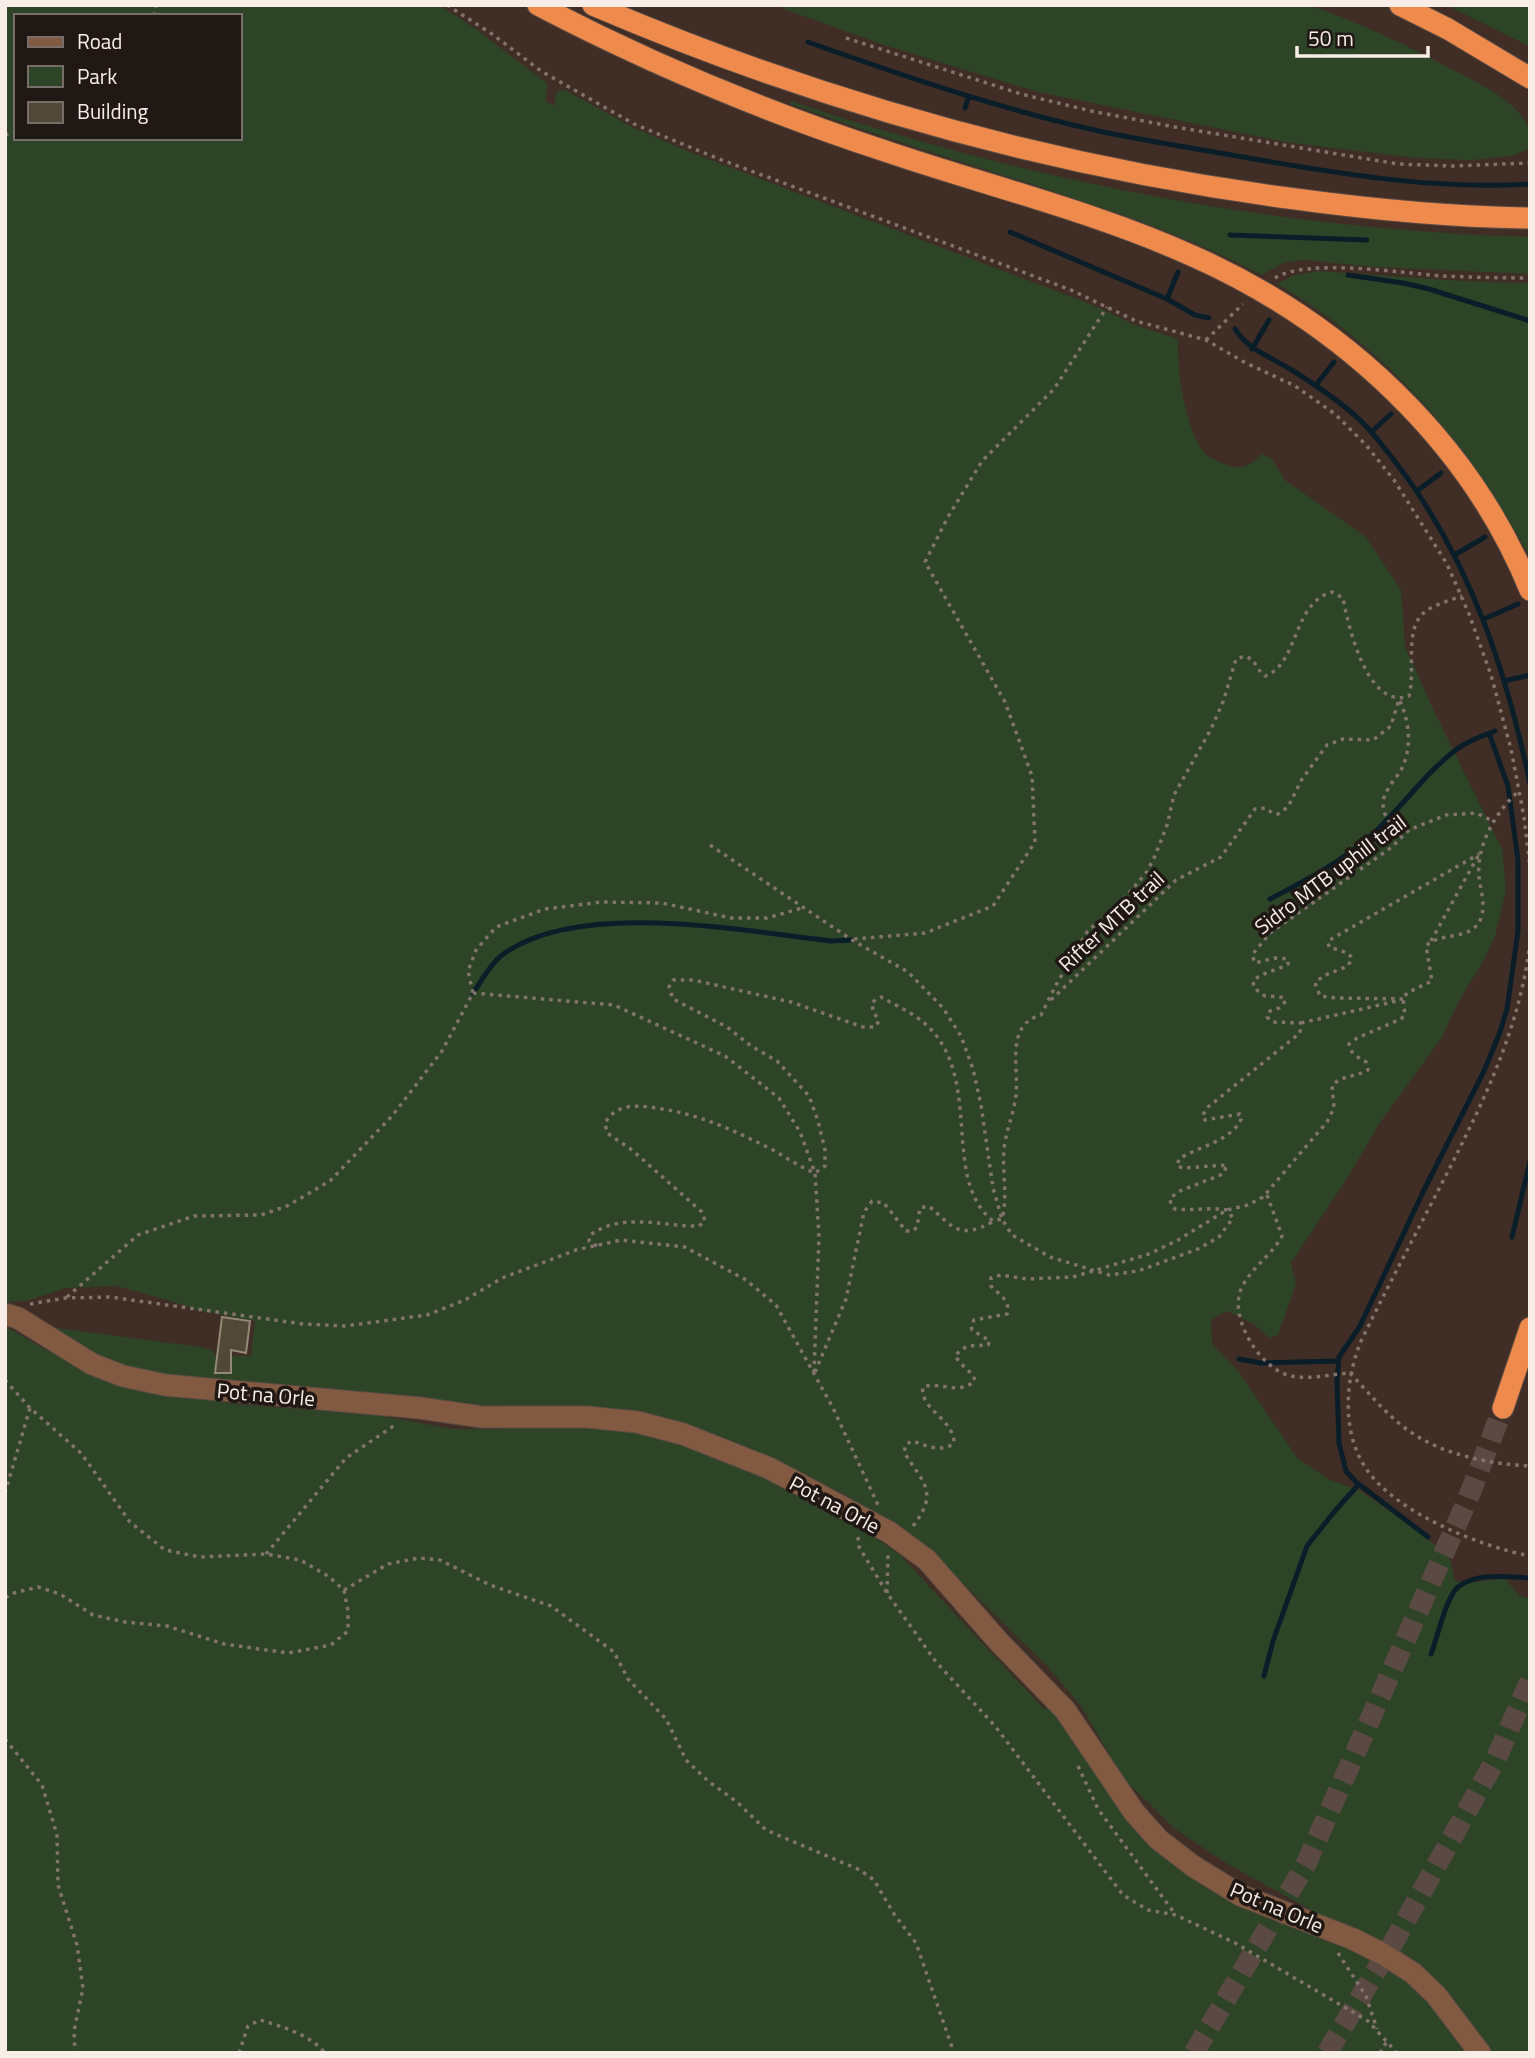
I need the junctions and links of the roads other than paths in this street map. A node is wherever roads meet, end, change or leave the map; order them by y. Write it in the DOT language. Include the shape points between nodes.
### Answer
graph roads {
  1 [pos="538,5"];
  2 [pos="593,5"];
  3 [pos="1400,5"];
  4 [pos="1530,78"];
  5 [pos="1530,218"];
  6 [pos="1530,590"];
  7 [pos="13,1310"];
  8 [pos="1530,1328"];
  9 [pos="1525,1355"];
  10 [pos="1503,1408"];
  11 [pos="1480,2053"];
  1 -- 6 [label="highway" via="707,85 883,151 1150,239 1279,300 1355,355 1423,421 1480,495"];
  2 -- 5 [label="highway" via="783,80 1053,156 1330,204"];
  3 -- 4 [label="highway"];
  7 -- 11 [label="street, Pot na Orle" via="18,1318 92,1364 165,1385 482,1417 637,1422 758,1463 895,1537 927,1560 1065,1710 1134,1812 1158,1839 1240,1895 1383,1954 1413,1973 1437,1995"];
  8 -- 9 [label="highway"];
  9 -- 10 [label="highway"];
}
